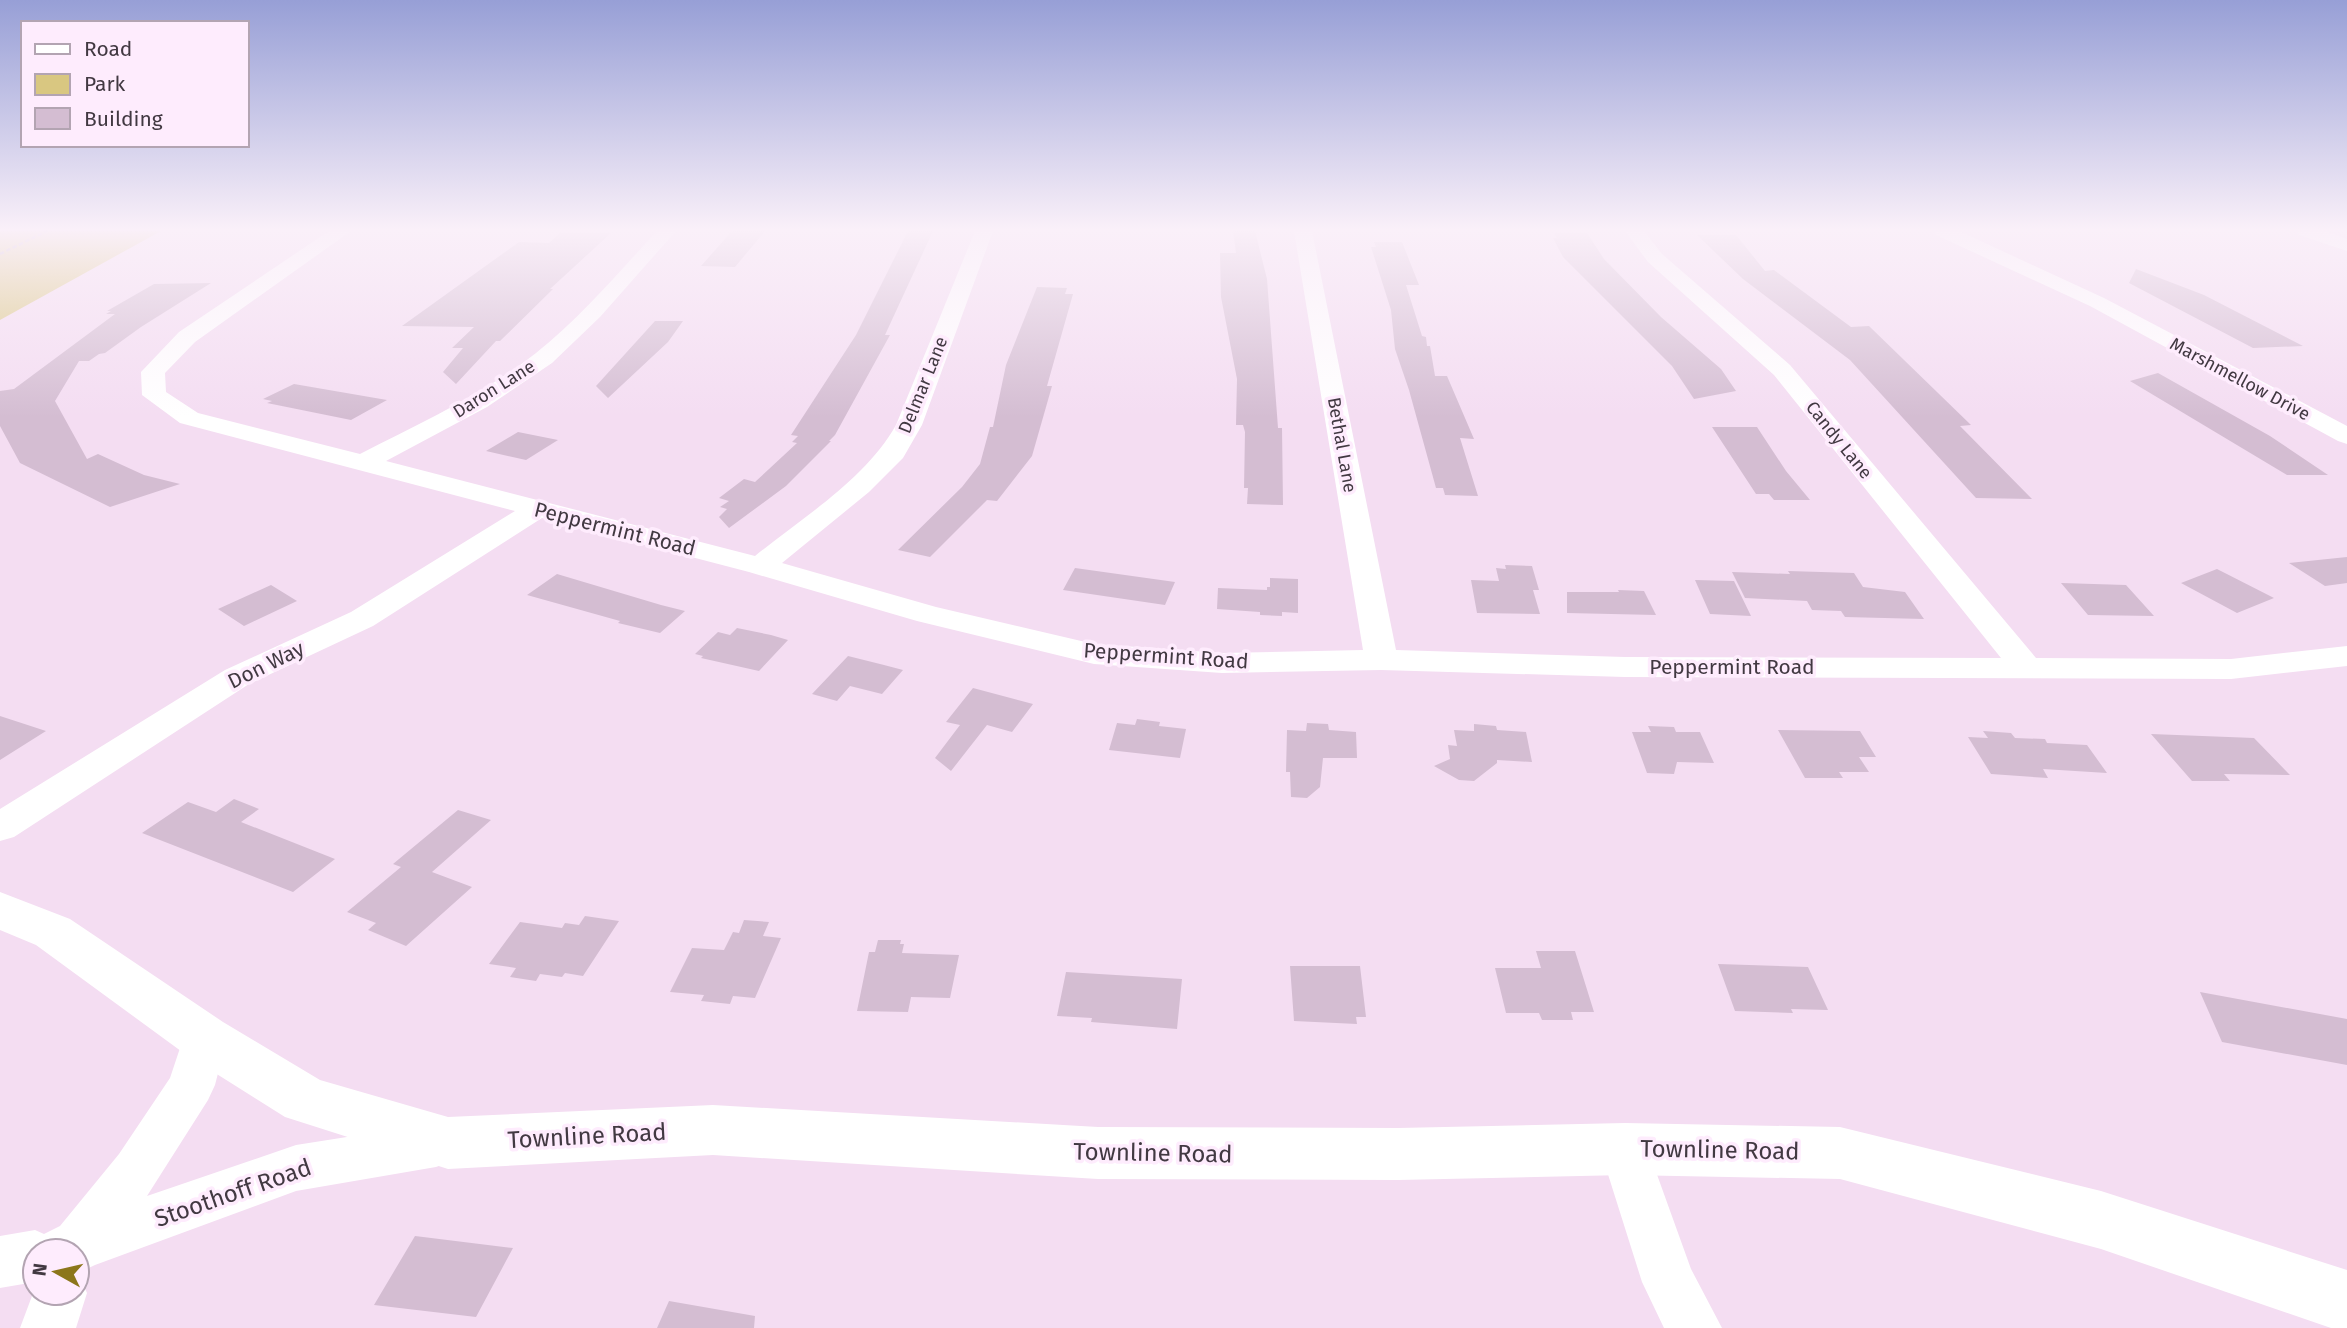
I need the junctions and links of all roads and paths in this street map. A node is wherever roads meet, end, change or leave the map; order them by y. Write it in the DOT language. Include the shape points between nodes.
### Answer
graph roads {
  1 [pos="251,293"];
  2 [pos="610,293"];
  3 [pos="960,293"];
  4 [pos="1314,293"];
  5 [pos="1695,293"];
  6 [pos="2077,293"];
  7 [pos="2347,436"];
  8 [pos="363,463"];
  9 [pos="536,510"];
  10 [pos="760,566"];
  11 [pos="2347,656"];
  12 [pos="1381,660"];
  13 [pos="2026,667"];
  14 [pos="0,827"];
  15 [pos="0,910"];
  16 [pos="204,1038"];
  17 [pos="448,1143"];
  18 [pos="1625,1149"];
  19 [pos="80,1237"];
  20 [pos="91,1248"];
  21 [pos="21,1261"];
  22 [pos="0,1262"];
  23 [pos="2347,1302"];
  24 [pos="52,1307"];
  25 [pos="48,1328"];
  26 [pos="1695,1328"];
  1 -- 8 [label="street, Peppermint Road" via="187,337 153,372 153,396 189,418"];
  2 -- 8 [label="street, Daron Lane" via="568,338 502,389"];
  3 -- 10 [label="street, Delmar Lane" via="894,452"];
  4 -- 12 [label="street, Bethal Lane"];
  5 -- 13 [label="street, Candy Lane" via="1782,370"];
  6 -- 7 [label="street, Marshmellow Drive"];
  8 -- 9 [label="street, Peppermint Road"];
  9 -- 10 [label="street, Peppermint Road"];
  9 -- 14 [label="street, Don Way" via="362,618 237,677"];
  10 -- 12 [label="street, Peppermint Road" via="928,614 1094,654 1222,663"];
  11 -- 13 [label="street, Peppermint Road" via="2231,669"];
  12 -- 13 [label="street, Peppermint Road" via="1625,667"];
  15 -- 16 [label="main road, Townline Road" via="53,932"];
  16 -- 17 [label="main road, Townline Road" via="305,1100"];
  16 -- 19 [label="street" via="191,1085 137,1170"];
  17 -- 18 [label="main road, Townline Road" via="713,1130 1098,1153"];
  17 -- 20 [label="street, Stoothoff Road" via="296,1168"];
  18 -- 23 [label="main road, Townline Road" via="1840,1153 2101,1220"];
  18 -- 26 [label="street" via="1669,1282"];
  21 -- 22 [label="street, Stoothoff Road"];
  24 -- 25 [label="street"];
}
